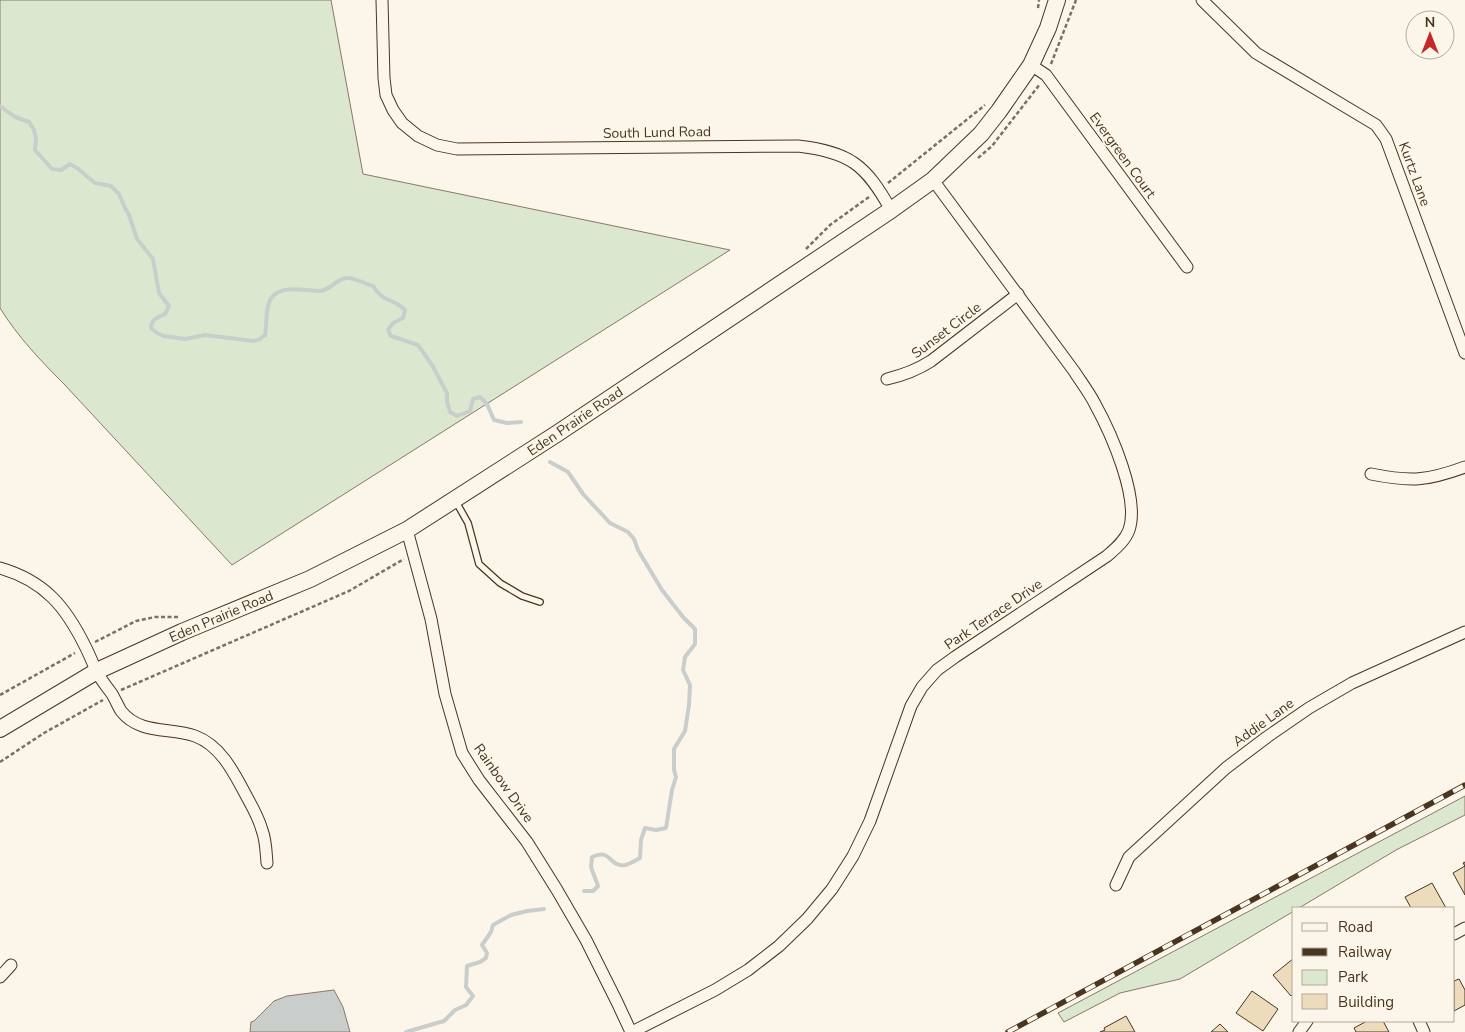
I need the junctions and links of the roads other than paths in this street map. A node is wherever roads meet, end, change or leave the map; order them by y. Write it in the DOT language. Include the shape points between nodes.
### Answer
graph roads {
  1 [pos="382,0"];
  2 [pos="1057,0"];
  3 [pos="1202,0"];
  4 [pos="1031,65"];
  5 [pos="933,180"];
  6 [pos="892,210"];
  7 [pos="1187,267"];
  8 [pos="1018,294"];
  9 [pos="1465,353"];
  10 [pos="887,379"];
  11 [pos="1465,467"];
  12 [pos="1371,474"];
  13 [pos="455,500"];
  14 [pos="407,530"];
  15 [pos="0,568"];
  16 [pos="540,602"];
  17 [pos="1465,632"];
  18 [pos="97,671"];
  19 [pos="0,729"];
  20 [pos="267,863"];
  21 [pos="1116,884"];
  22 [pos="11,965"];
  23 [pos="0,977"];
  24 [pos="631,1032"];
  1 -- 6 [label="street, South Lund Road" via="386,95 402,123 437,145 458,149 819,148 840,154 859,166 874,181"];
  2 -- 4 [label="main road, Eden Prairie Road"];
  3 -- 9 [label="street, Kurtz Lane" via="1256,53 1376,125 1386,139"];
  4 -- 5 [label="main road, Eden Prairie Road" via="981,134"];
  4 -- 7 [label="street, Evergreen Court" via="1046,75"];
  5 -- 6 [label="main road, Eden Prairie Road"];
  5 -- 8 [label="street, Park Terrace Drive"];
  6 -- 13 [label="main road, Eden Prairie Road"];
  8 -- 10 [label="street, Sunset Circle" via="932,361 918,370"];
  8 -- 24 [label="street, Park Terrace Drive" via="1095,403 1131,499 1129,532 1107,556 955,657 922,686 911,706 870,821 853,856 807,919 748,970"];
  11 -- 12 [label="street" via="1413,480"];
  13 -- 14 [label="main road, Eden Prairie Road"];
  13 -- 16 [label="lane" via="468,523 479,564 500,583"];
  14 -- 18 [label="main road, Eden Prairie Road" via="310,579"];
  14 -- 24 [label="street, Rainbow Drive" via="462,753 527,842 557,890 586,940"];
  15 -- 18 [label="street" via="18,573 53,597 66,613"];
  17 -- 21 [label="street, Addie Lane" via="1352,682 1267,737 1226,768 1129,857"];
  18 -- 19 [label="main road, Eden Prairie Road"];
  18 -- 20 [label="street" via="122,711 133,721 147,728 197,737 224,758 259,821"];
  22 -- 23 [label="street"];
}
